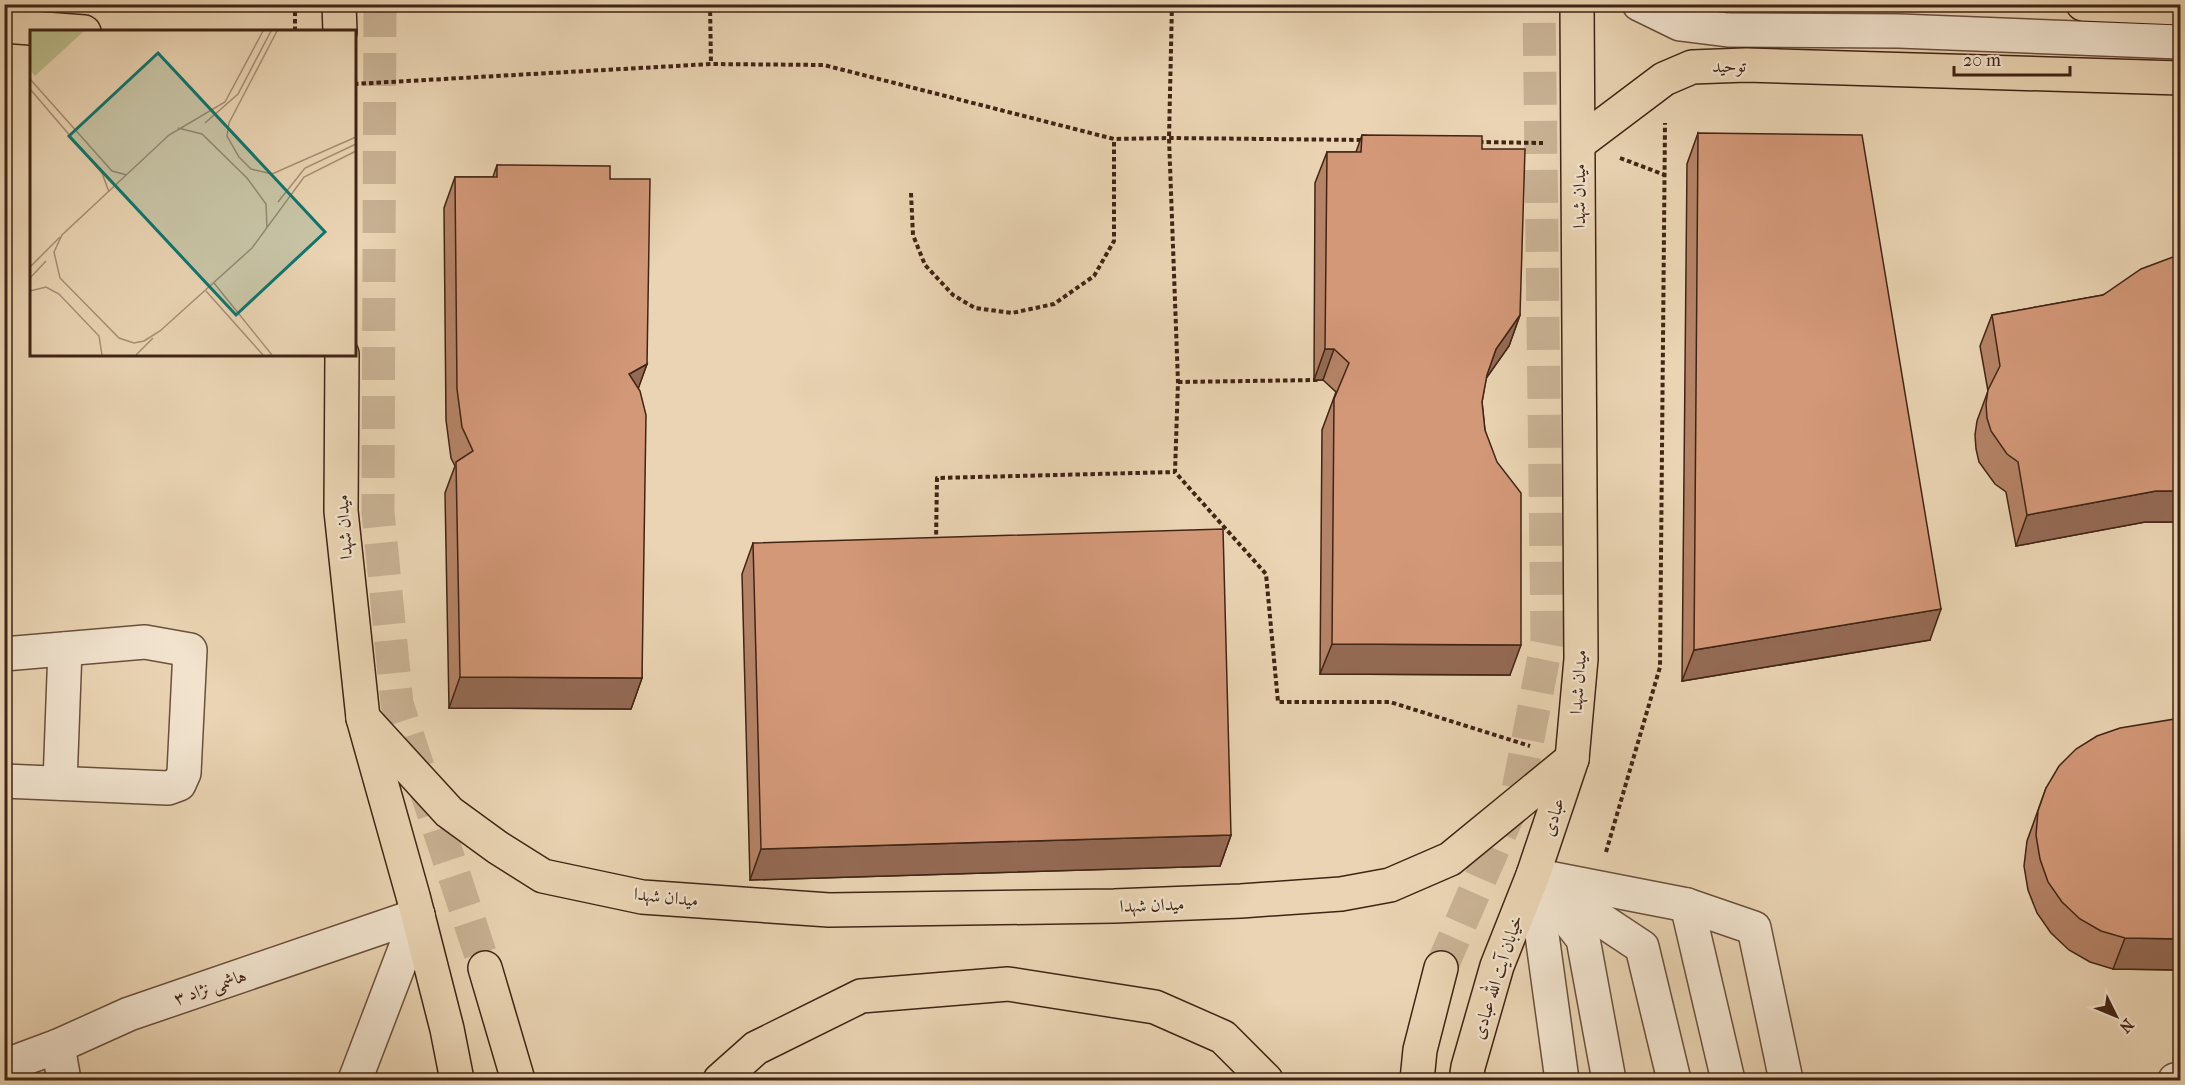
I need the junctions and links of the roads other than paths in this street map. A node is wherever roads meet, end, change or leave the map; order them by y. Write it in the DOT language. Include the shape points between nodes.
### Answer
graph roads {
  1 [pos="339,4"];
  2 [pos="1577,4"];
  3 [pos="1639,4"];
  4 [pos="2083,4"];
  5 [pos="2181,8"];
  6 [pos="4,26"];
  7 [pos="57,30"];
  8 [pos="340,30"];
  9 [pos="2181,42"];
  10 [pos="2181,78"];
  11 [pos="1579,143"];
  12 [pos="342,356"];
  13 [pos="65,649"];
  14 [pos="4,654"];
  15 [pos="363,718"];
  16 [pos="1572,759"];
  17 [pos="4,781"];
  18 [pos="60,783"];
  19 [pos="1533,875"];
  20 [pos="1687,905"];
  21 [pos="418,915"];
  22 [pos="485,968"];
  23 [pos="1441,968"];
  24 [pos="58,1046"];
  25 [pos="4,1066"];
  26 [pos="64,1080"];
  27 [pos="355,1080"];
  28 [pos="457,1080"];
  29 [pos="518,1080"];
  30 [pos="720,1080"];
  31 [pos="1266,1080"];
  32 [pos="1417,1080"];
  33 [pos="1466,1080"];
  34 [pos="1562,1080"];
  35 [pos="1610,1080"];
  36 [pos="1674,1080"];
  37 [pos="1728,1080"];
  38 [pos="1786,1080"];
  39 [pos="2175,1080"];
  40 [pos="2181,1080"];
  1 -- 8 [label="main road"];
  2 -- 11 [label="main road, میدان شهدا"];
  3 -- 9 [label="street" via="1680,24 1728,30 1899,31"];
  4 -- 5 [label="main road"];
  6 -- 7 [label="main road"];
  10 -- 11 [label="main road, توحید" via="1746,65 1692,67 1664,79"];
  11 -- 16 [label="main road, میدان شهدا" via="1581,659"];
  12 -- 15 [label="main road, میدان شهدا" via="341,511"];
  13 -- 14 [label="street"];
  13 -- 18 [label="street"];
  13 -- 18 [label="street" via="145,642 190,650 184,773 178,784 168,788"];
  15 -- 16 [label="main road, میدان شهدا" via="449,812 543,876 642,897 829,910 1241,901 1341,894 1390,885 1450,859"];
  15 -- 21 [label="main road"];
  16 -- 19 [label="main road, عبادی"];
  17 -- 18 [label="street"];
  19 -- 20 [label="street"];
  19 -- 33 [label="main road, خیابان آیت الله عبادی" via="1497,966"];
  19 -- 34 [label="street"];
  19 -- 35 [label="street" via="1583,939"];
  19 -- 36 [label="street" via="1642,947"];
  20 -- 37 [label="street"];
  20 -- 38 [label="street" via="1754,928"];
  21 -- 24 [label="street, هاشمی نژاد ۳" via="129,1014"];
  21 -- 27 [label="street"];
  21 -- 28 [label="main road"];
  22 -- 29 [label="main road"];
  23 -- 32 [label="main road" via="1419,1050"];
  24 -- 25 [label="street, هاشمی نژاد ۳"];
  24 -- 26 [label="street"];
  30 -- 31 [label="main road" via="756,1048 861,996 1008,984 1155,1007 1223,1037"];
  39 -- 40 [label="street"];
}
